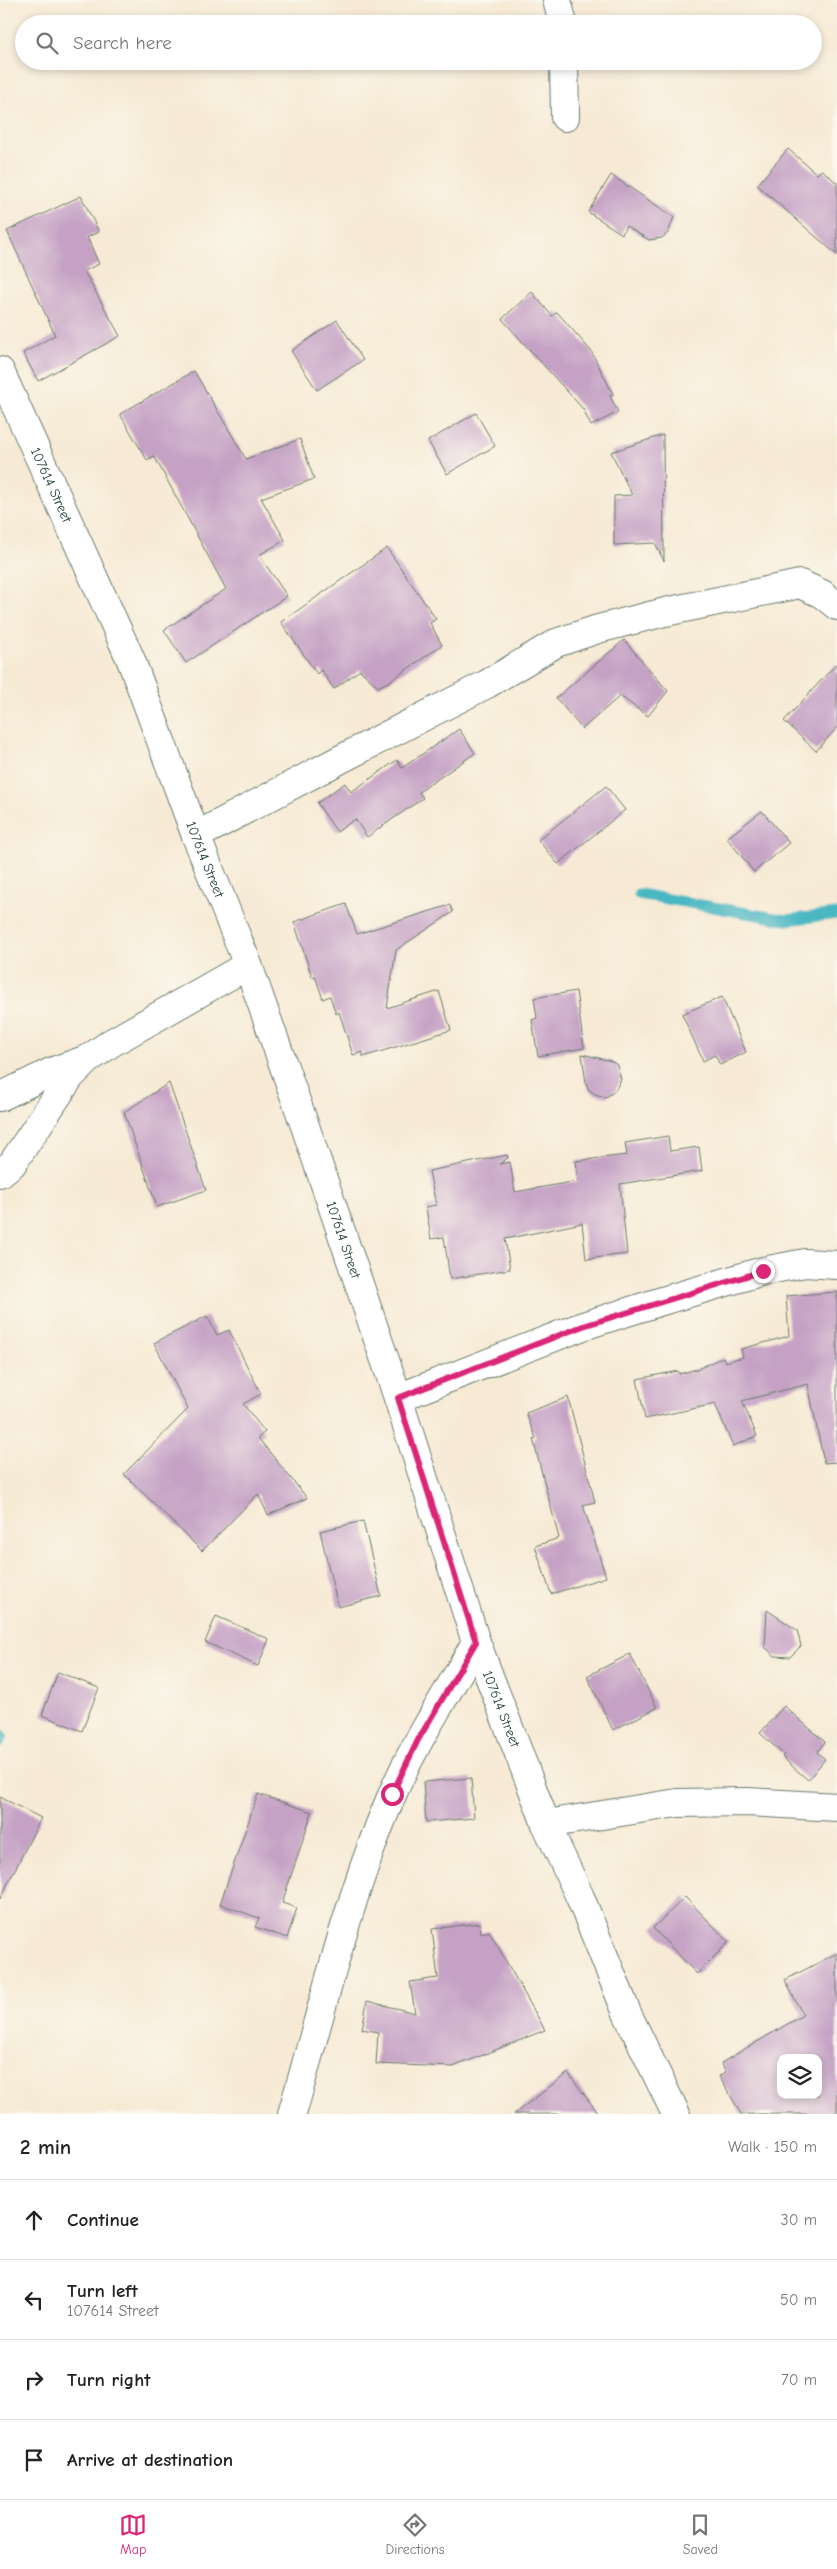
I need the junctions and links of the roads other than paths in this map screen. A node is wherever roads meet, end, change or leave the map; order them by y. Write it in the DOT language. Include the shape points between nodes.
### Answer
graph roads {
  1 [pos="557,0"];
  2 [pos="561,15"];
  3 [pos="564,70"];
  4 [pos="565,117"];
  5 [pos="0,371"];
  6 [pos="837,606"];
  7 [pos="196,836"];
  8 [pos="248,965"];
  9 [pos="87,1060"];
  10 [pos="0,1097"];
  11 [pos="0,1173"];
  12 [pos="837,1265"];
  13 [pos="398,1398"];
  14 [pos="476,1642"];
  15 [pos="837,1807"];
  16 [pos="546,1824"];
  17 [pos="292,2114"];
  18 [pos="676,2114"];
  1 -- 2 [label="street"];
  3 -- 4 [label="street"];
  5 -- 7 [label="street, 107614 Street" via="131,660"];
  6 -- 7 [label="street" via="822,594 800,584 665,612 556,643 487,684"];
  7 -- 8 [label="street, 107614 Street"];
  8 -- 9 [label="street"];
  8 -- 13 [label="street, 107614 Street"];
  9 -- 10 [label="street" via="51,1072"];
  9 -- 11 [label="street" via="70,1077 12,1164"];
  12 -- 13 [label="street" via="805,1263 763,1271 690,1293 583,1326"];
  13 -- 14 [label="street, 107614 Street"];
  14 -- 16 [label="street, 107614 Street"];
  14 -- 17 [label="street" via="418,1740 362,1868"];
  15 -- 16 [label="street" via="747,1802 677,1804"];
  16 -- 18 [label="street, 107614 Street" via="627,2013"];
}
